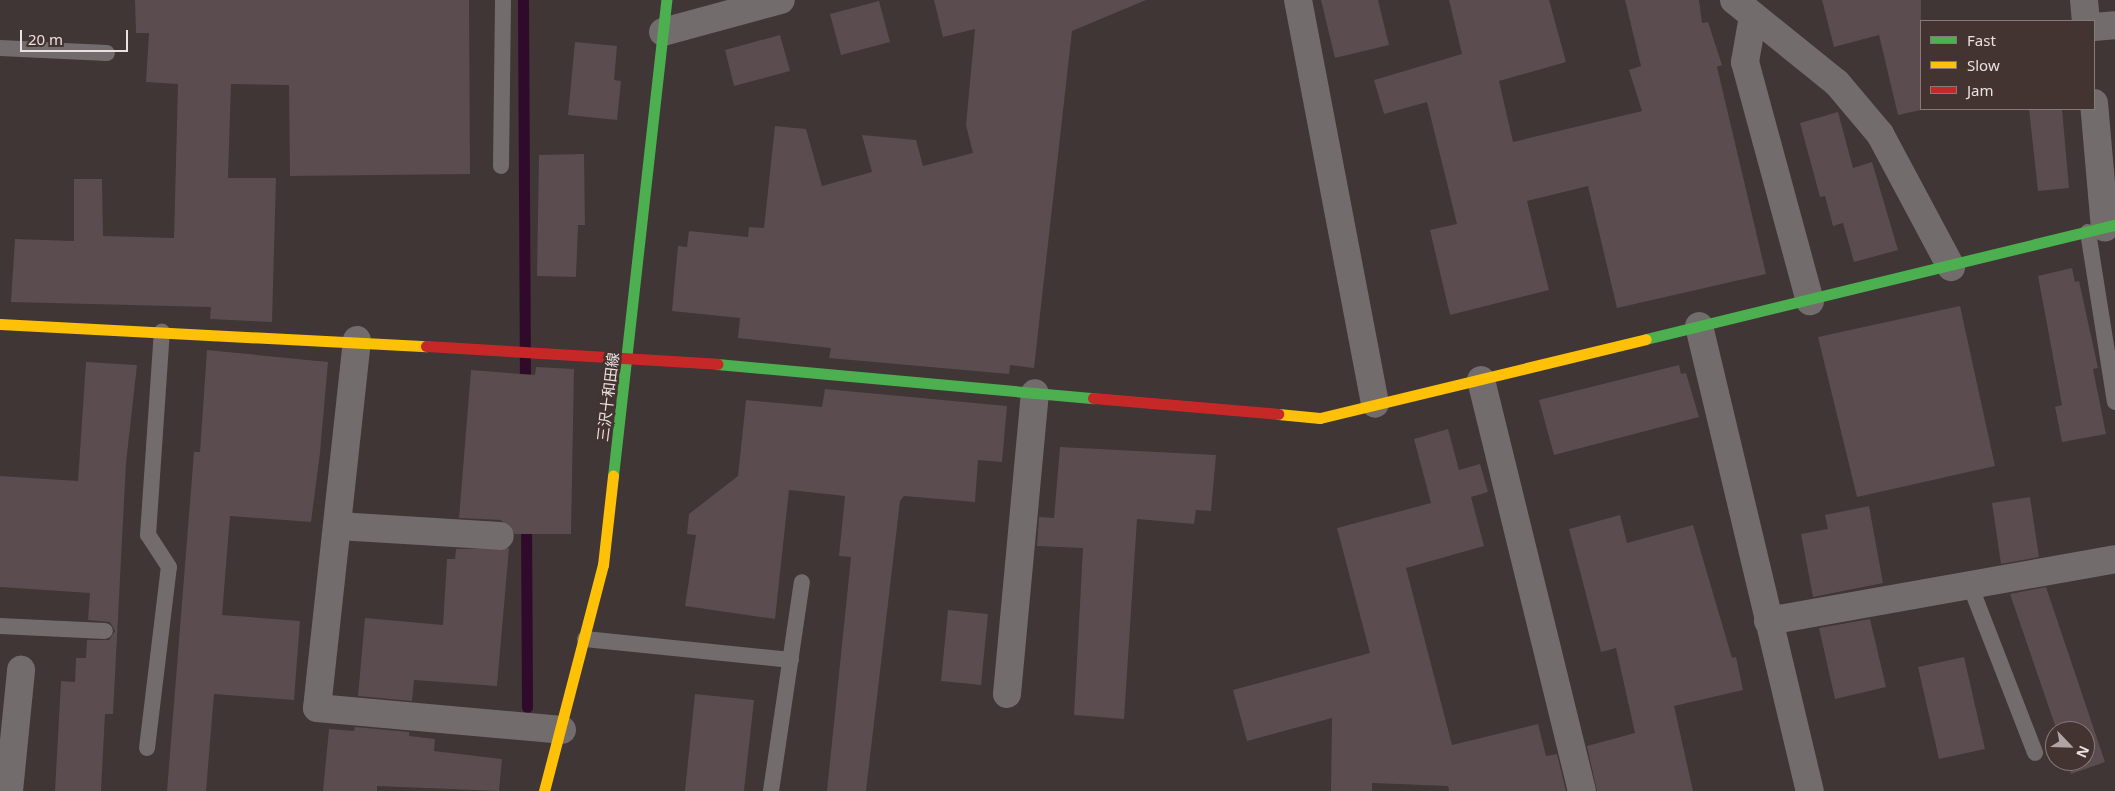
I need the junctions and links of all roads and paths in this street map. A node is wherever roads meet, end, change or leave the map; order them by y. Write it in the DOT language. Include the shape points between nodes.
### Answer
graph roads {
  1 [pos="503,0"];
  2 [pos="666,0"];
  3 [pos="781,0"];
  4 [pos="1298,0"];
  5 [pos="2084,0"];
  6 [pos="1744,8"];
  7 [pos="2086,20"];
  8 [pos="2115,25"];
  9 [pos="2095,26"];
  10 [pos="664,32"];
  11 [pos="0,48"];
  12 [pos="107,53"];
  13 [pos="2095,110"];
  14 [pos="501,166"];
  15 [pos="2103,228"];
  16 [pos="1951,267"];
  17 [pos="1810,301"];
  18 [pos="0,324"];
  19 [pos="1698,326"];
  20 [pos="162,331"];
  21 [pos="357,340"];
  22 [pos="628,356"];
  23 [pos="1481,380"];
  24 [pos="1035,393"];
  25 [pos="2115,402"];
  26 [pos="1376,404"];
  27 [pos="338,526"];
  28 [pos="500,536"];
  29 [pos="2115,559"];
  30 [pos="802,582"];
  31 [pos="1970,585"];
  32 [pos="1768,621"];
  33 [pos="0,626"];
  34 [pos="104,631"];
  35 [pos="585,639"];
  36 [pos="791,660"];
  37 [pos="21,670"];
  38 [pos="1006,694"];
  39 [pos="562,730"];
  40 [pos="147,748"];
  41 [pos="2035,753"];
  42 [pos="9,791"];
  43 [pos="544,791"];
  44 [pos="771,791"];
  45 [pos="1582,791"];
  46 [pos="1810,791"];
  1 -- 14 [label="lane"];
  2 -- 10 [label="street, 三沢十和田線"];
  3 -- 10 [label="street"];
  4 -- 26 [label="street"];
  5 -- 7 [label="street"];
  6 -- 16 [label="street" via="1837,83 1880,134"];
  6 -- 17 [label="street" via="1745,62"];
  8 -- 9 [label="street"];
  10 -- 22 [label="street, 三沢十和田線"];
  11 -- 12 [label="lane"];
  13 -- 15 [label="street"];
  15 -- 16 [label="street"];
  15 -- 25 [label="lane"];
  16 -- 17 [label="street"];
  17 -- 19 [label="street"];
  18 -- 20 [label="street"];
  19 -- 23 [label="street"];
  19 -- 32 [label="street"];
  20 -- 21 [label="street"];
  20 -- 40 [label="lane" via="148,535 169,567"];
  21 -- 22 [label="street"];
  21 -- 27 [label="street"];
  22 -- 24 [label="street"];
  22 -- 35 [label="street, 三沢十和田線" via="603,565"];
  23 -- 26 [label="street"];
  23 -- 45 [label="street"];
  24 -- 26 [label="street" via="1268,417 1320,418"];
  24 -- 38 [label="street"];
  27 -- 28 [label="street"];
  27 -- 39 [label="street" via="317,708"];
  29 -- 31 [label="street"];
  30 -- 36 [label="lane"];
  31 -- 32 [label="street"];
  31 -- 41 [label="lane"];
  32 -- 46 [label="street"];
  33 -- 34 [label="lane"];
  35 -- 36 [label="lane"];
  35 -- 39 [label="street, 三沢十和田線"];
  36 -- 44 [label="lane"];
  37 -- 42 [label="street"];
  39 -- 43 [label="street, 三沢十和田線"];
}
